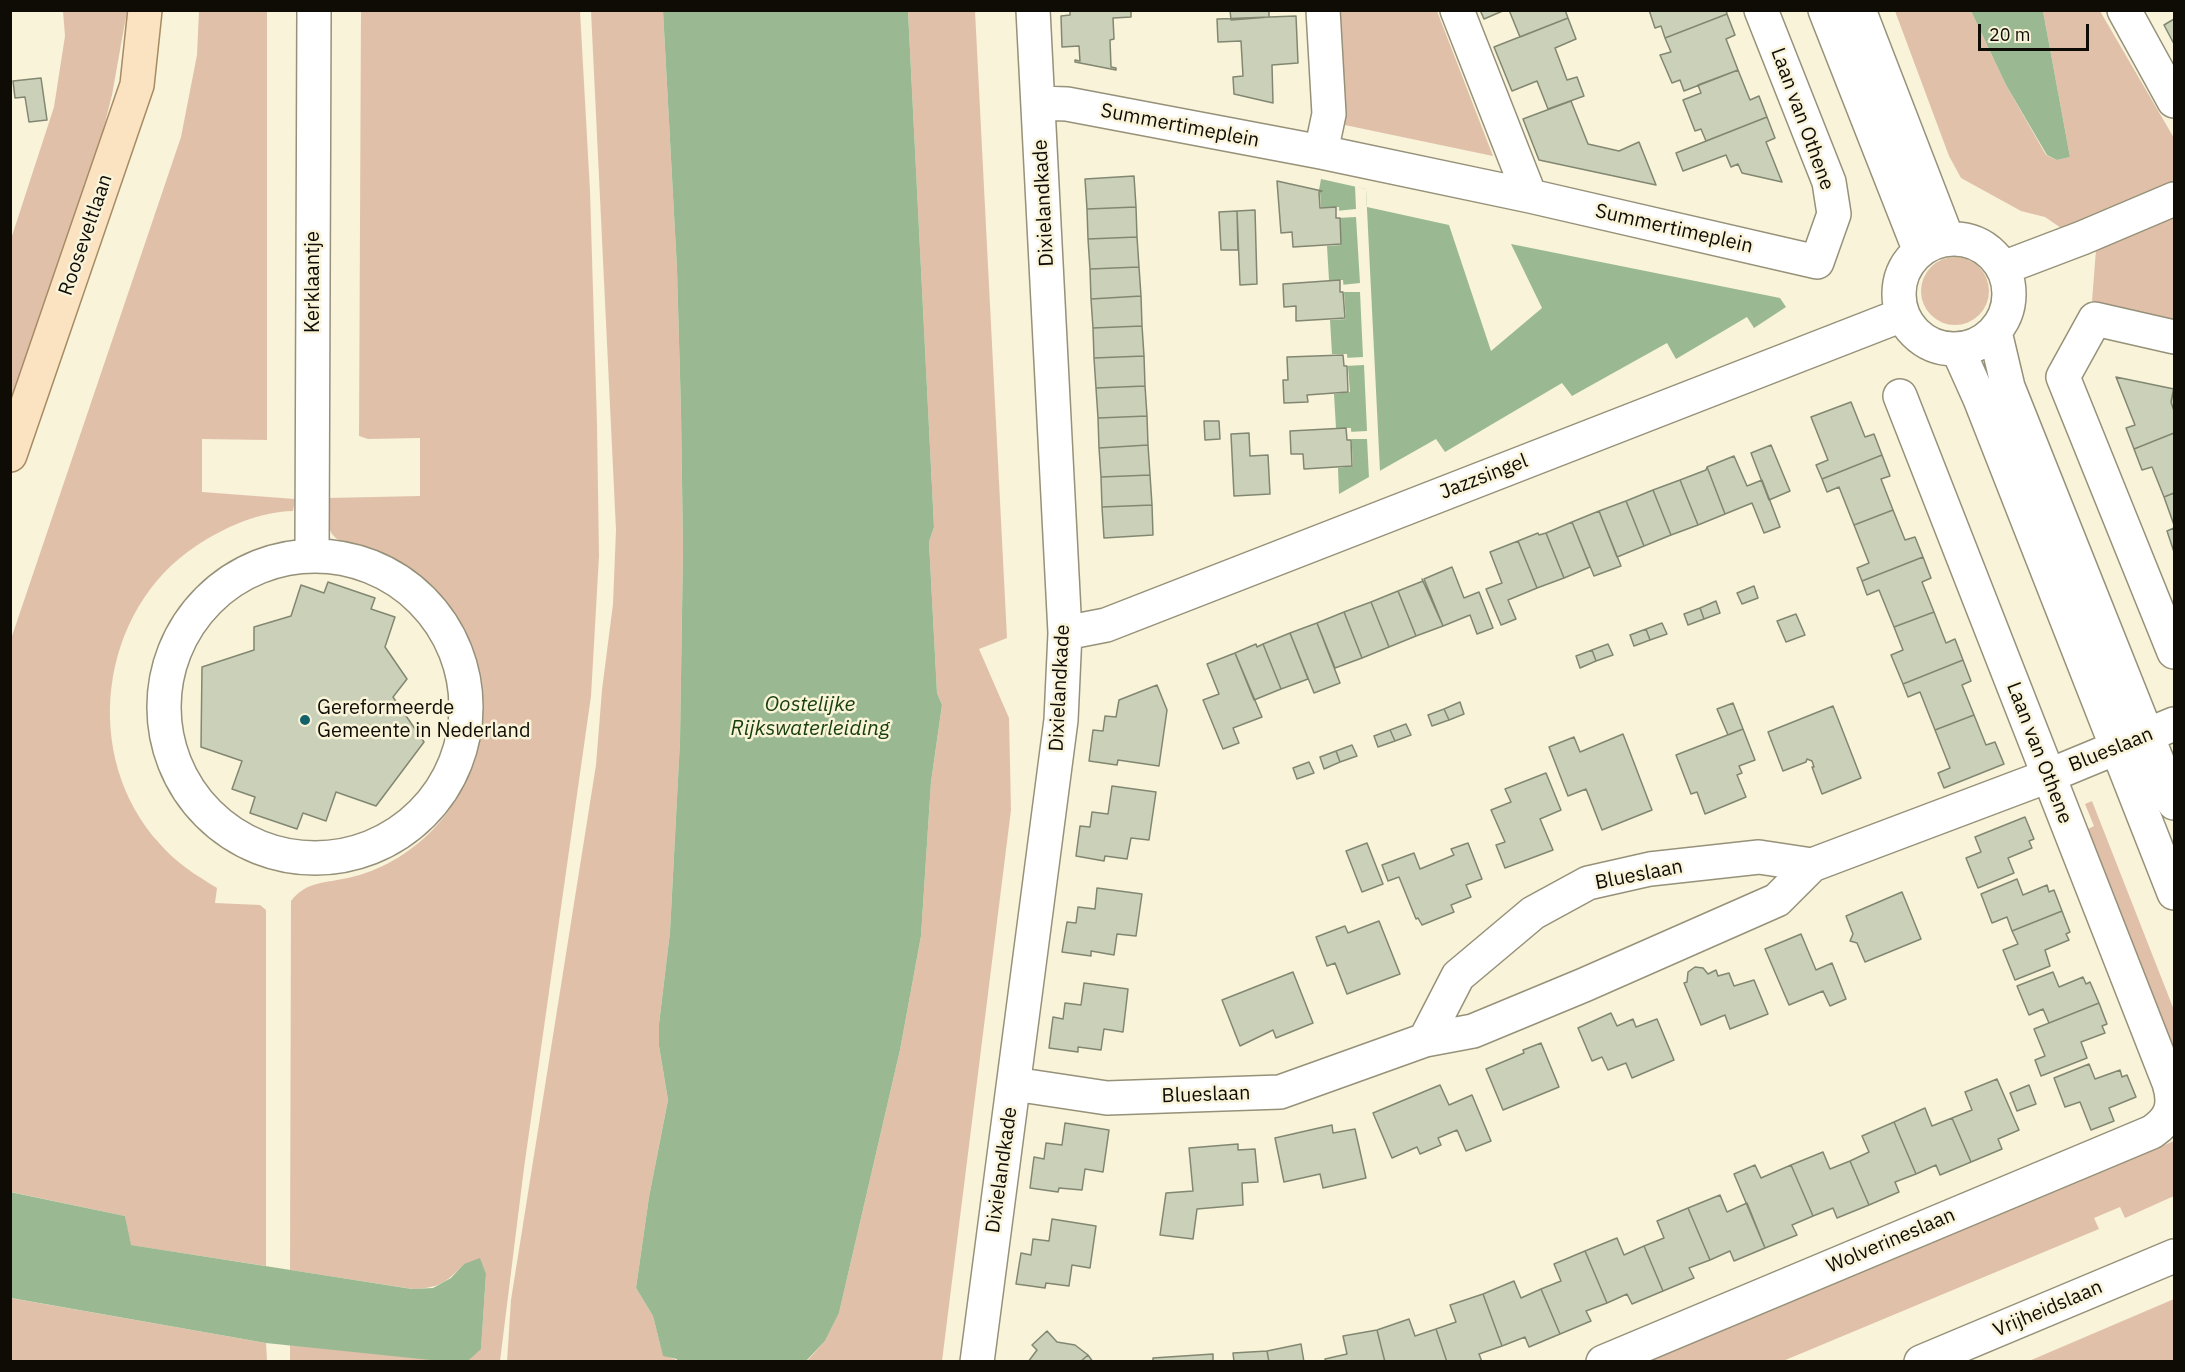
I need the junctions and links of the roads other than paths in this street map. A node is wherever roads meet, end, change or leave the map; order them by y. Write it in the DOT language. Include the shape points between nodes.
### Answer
graph roads {
  1 [pos="145,10"];
  2 [pos="314,10"];
  3 [pos="1033,10"];
  4 [pos="1323,10"];
  5 [pos="1457,10"];
  6 [pos="1761,10"];
  7 [pos="1825,10"];
  8 [pos="1859,10"];
  9 [pos="2124,10"];
  10 [pos="2175,101"];
  11 [pos="1039,103"];
  12 [pos="1321,152"];
  13 [pos="1530,196"];
  14 [pos="2175,199"];
  15 [pos="1933,243"];
  16 [pos="1817,262"];
  17 [pos="2004,268"];
  18 [pos="1902,315"];
  19 [pos="1995,332"];
  20 [pos="2175,337"];
  21 [pos="1958,350"];
  22 [pos="1900,396"];
  23 [pos="10,455"];
  24 [pos="312,553"];
  25 [pos="1065,633"];
  26 [pos="2175,652"];
  27 [pos="2161,729"];
  28 [pos="2117,748"];
  29 [pos="2048,776"];
  30 [pos="2175,803"];
  31 [pos="1812,865"];
  32 [pos="2175,893"];
  33 [pos="1425,1040"];
  34 [pos="1014,1084"];
  35 [pos="2172,1112"];
  36 [pos="2175,1256"];
  37 [pos="977,1362"];
  38 [pos="1604,1362"];
  39 [pos="1921,1362"];
  1 -- 23 [label="main road, Rooseveltlaan" via="137,85"];
  2 -- 24 [label="street, Kerklaantje"];
  3 -- 11 [label="street, Dixielandkade"];
  4 -- 12 [label="street" via="1329,114"];
  5 -- 13 [label="street"];
  6 -- 16 [label="street, Laan van Othene" via="1829,182 1834,214"];
  7 -- 15 [label="street"];
  8 -- 15 [label="street"];
  9 -- 10 [label="street"];
  11 -- 12 [label="street, Summertimeplein" via="1067,104"];
  11 -- 25 [label="street, Dixielandkade"];
  12 -- 13 [label="street, Summertimeplein"];
  13 -- 16 [label="street, Summertimeplein"];
  14 -- 17 [label="street"];
  15 -- 17 [label="street" via="1970,240 1990,250"];
  15 -- 18 [label="street" via="1904,268 1898,291"];
  17 -- 19 [label="street" via="2010,290 2007,312"];
  18 -- 21 [label="street" via="1924,342"];
  18 -- 25 [label="street, Jazzsingel" via="1106,625"];
  19 -- 21 [label="street" via="1978,344"];
  19 -- 27 [label="street" via="2008,387"];
  20 -- 26 [label="street" via="2095,319 2063,377"];
  21 -- 28 [label="street"];
  22 -- 29 [label="street, Laan van Othene"];
  24 -- 24 [label="street" via="390,572 440,620 448,628 470,705 451,783 395,840 318,862 240,843 182,787 160,710 179,632 235,575"];
  25 -- 34 [label="street, Dixielandkade" via="1061,720"];
  27 -- 28 [label="street, Blueslaan"];
  27 -- 30 [label="street"];
  28 -- 29 [label="street, Blueslaan"];
  28 -- 32 [label="street"];
  29 -- 31 [label="street, Blueslaan"];
  29 -- 35 [label="street, Laan van Othene" via="2169,1083"];
  31 -- 33 [label="street, Blueslaan" via="1777,900 1473,1031"];
  31 -- 33 [label="street, Blueslaan" via="1759,857 1650,869 1588,883 1533,913 1458,976"];
  33 -- 34 [label="street, Blueslaan" via="1280,1092 1107,1098"];
  34 -- 37 [label="street, Dixielandkade"];
  35 -- 38 [label="street, Wolverineslaan" via="2152,1132"];
  36 -- 39 [label="street, Vrijheidslaan"];
}
